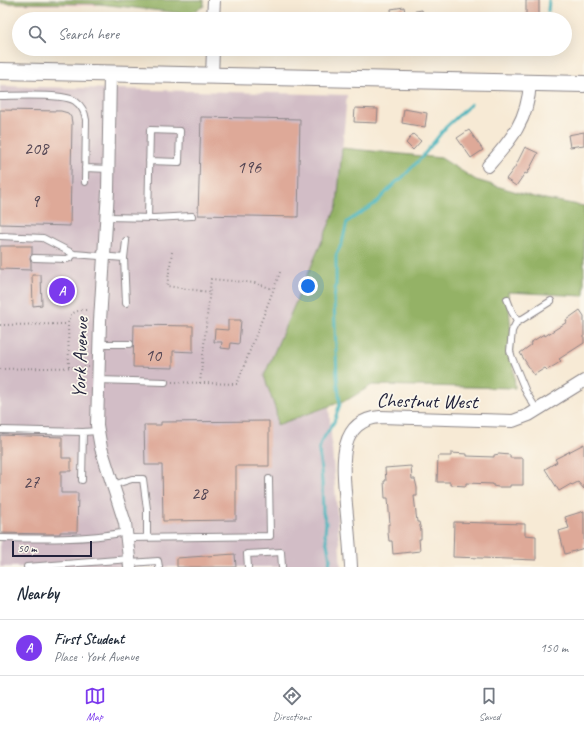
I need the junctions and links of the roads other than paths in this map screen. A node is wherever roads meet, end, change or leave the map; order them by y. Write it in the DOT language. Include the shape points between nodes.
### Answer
graph roads {
  1 [pos="214,0"];
  2 [pos="213,12"];
  3 [pos="213,56"];
  4 [pos="0,71"];
  5 [pos="110,74"];
  6 [pos="212,76"];
  7 [pos="530,83"];
  8 [pos="584,84"];
  9 [pos="0,96"];
  10 [pos="149,161"];
  11 [pos="488,166"];
  12 [pos="85,168"];
  13 [pos="109,169"];
  14 [pos="85,182"];
  15 [pos="192,216"];
  16 [pos="107,217"];
  17 [pos="148,218"];
  18 [pos="0,236"];
  19 [pos="126,242"];
  20 [pos="74,254"];
  21 [pos="104,256"];
  22 [pos="34,258"];
  23 [pos="124,258"];
  24 [pos="507,299"];
  25 [pos="551,301"];
  26 [pos="126,303"];
  27 [pos="518,322"];
  28 [pos="99,344"];
  29 [pos="130,344"];
  30 [pos="98,380"];
  31 [pos="584,381"];
  32 [pos="165,382"];
  33 [pos="537,410"];
  34 [pos="0,430"];
  35 [pos="97,431"];
  36 [pos="83,432"];
  37 [pos="269,479"];
  38 [pos="82,480"];
  39 [pos="113,485"];
  40 [pos="127,535"];
  41 [pos="147,537"];
  42 [pos="0,538"];
  43 [pos="130,563"];
  44 [pos="27,567"];
  45 [pos="159,567"];
  46 [pos="248,567"];
  47 [pos="282,567"];
  48 [pos="351,567"];
  1 -- 2 [label="street"];
  3 -- 6 [label="street"];
  4 -- 5 [label="main road"];
  5 -- 6 [label="main road"];
  5 -- 13 [label="street, York Avenue"];
  6 -- 7 [label="main road"];
  7 -- 8 [label="main road"];
  7 -- 11 [label="street" via="527,106 515,134"];
  9 -- 12 [label="lane" via="62,97 78,104 86,120"];
  10 -- 10 [label="lane" via="179,162 180,131 150,130"];
  10 -- 17 [label="lane"];
  12 -- 13 [label="lane"];
  12 -- 14 [label="lane"];
  13 -- 16 [label="street, York Avenue"];
  15 -- 17 [label="lane"];
  16 -- 17 [label="lane"];
  16 -- 21 [label="street, York Avenue"];
  18 -- 20 [label="lane" via="43,238"];
  19 -- 23 [label="lane"];
  20 -- 21 [label="lane"];
  20 -- 22 [label="lane" via="66,259"];
  21 -- 23 [label="lane"];
  21 -- 28 [label="street, York Avenue"];
  23 -- 26 [label="lane"];
  24 -- 27 [label="lane"];
  25 -- 27 [label="lane"];
  27 -- 33 [label="lane" via="513,329 510,353 526,392"];
  28 -- 29 [label="lane"];
  28 -- 30 [label="street, York Avenue"];
  30 -- 32 [label="lane"];
  30 -- 35 [label="street, York Avenue"];
  31 -- 33 [label="street, Chestnut West"];
  33 -- 48 [label="street, Chestnut West" via="519,420 508,422 380,417 368,418 358,424 348,440 343,458"];
  34 -- 36 [label="lane"];
  35 -- 36 [label="lane"];
  35 -- 39 [label="street, York Avenue"];
  36 -- 38 [label="lane"];
  37 -- 41 [label="lane" via="270,536"];
  39 -- 40 [label="street, York Avenue"];
  39 -- 41 [label="lane" via="132,479 143,479"];
  40 -- 41 [label="lane"];
  40 -- 42 [label="lane" via="67,539"];
  40 -- 43 [label="street, York Avenue"];
  43 -- 44 [label="lane"];
  43 -- 45 [label="lane" via="158,561"];
  46 -- 47 [label="lane" via="247,554 281,552"];
}
